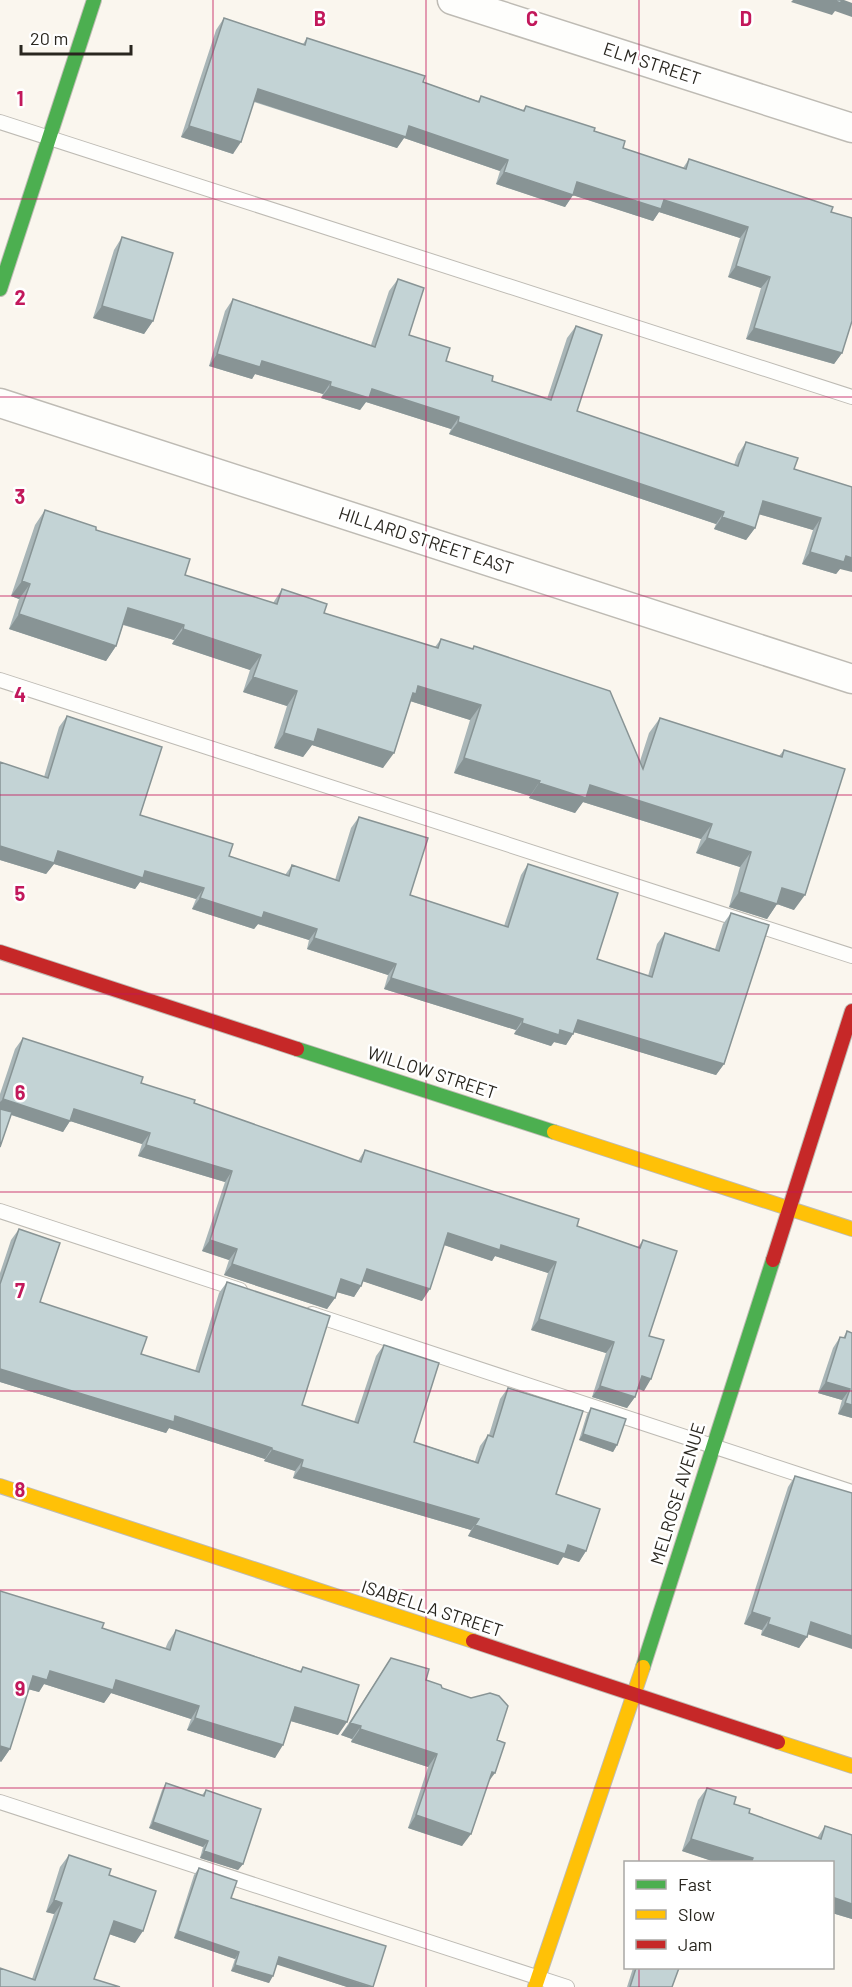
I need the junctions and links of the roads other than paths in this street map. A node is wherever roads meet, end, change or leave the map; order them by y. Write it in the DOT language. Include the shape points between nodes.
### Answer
graph roads {
  1 [pos="94,0"];
  2 [pos="452,0"];
  3 [pos="0,122"];
  4 [pos="852,128"];
  5 [pos="49,138"];
  6 [pos="0,289"];
  7 [pos="852,397"];
  8 [pos="0,403"];
  9 [pos="852,679"];
  10 [pos="0,680"];
  11 [pos="0,952"];
  12 [pos="852,956"];
  13 [pos="852,1011"];
  14 [pos="789,1209"];
  15 [pos="0,1211"];
  16 [pos="852,1229"];
  17 [pos="248,1293"];
  18 [pos="294,1308"];
  19 [pos="711,1447"];
  20 [pos="0,1486"];
  21 [pos="852,1492"];
  22 [pos="634,1695"];
  23 [pos="852,1766"];
  24 [pos="0,1802"];
  25 [pos="537,1982"];
  26 [pos="567,1987"];
  1 -- 5 [label="street"];
  2 -- 4 [label="street, ELM STREET"];
  3 -- 5 [label="lane"];
  5 -- 6 [label="street"];
  5 -- 7 [label="lane"];
  8 -- 9 [label="street, HILLARD STREET EAST"];
  10 -- 12 [label="lane"];
  11 -- 14 [label="street, WILLOW STREET"];
  13 -- 14 [label="street, MELROSE AVENUE"];
  14 -- 16 [label="street, WILLOW STREET"];
  14 -- 19 [label="street, MELROSE AVENUE"];
  15 -- 17 [label="lane"];
  18 -- 19 [label="lane"];
  19 -- 21 [label="lane"];
  19 -- 22 [label="street, MELROSE AVENUE"];
  20 -- 22 [label="street, ISABELLA STREET"];
  22 -- 23 [label="street, ISABELLA STREET"];
  22 -- 25 [label="street, MELROSE AVENUE"];
  24 -- 25 [label="lane"];
  25 -- 26 [label="lane"];
}
